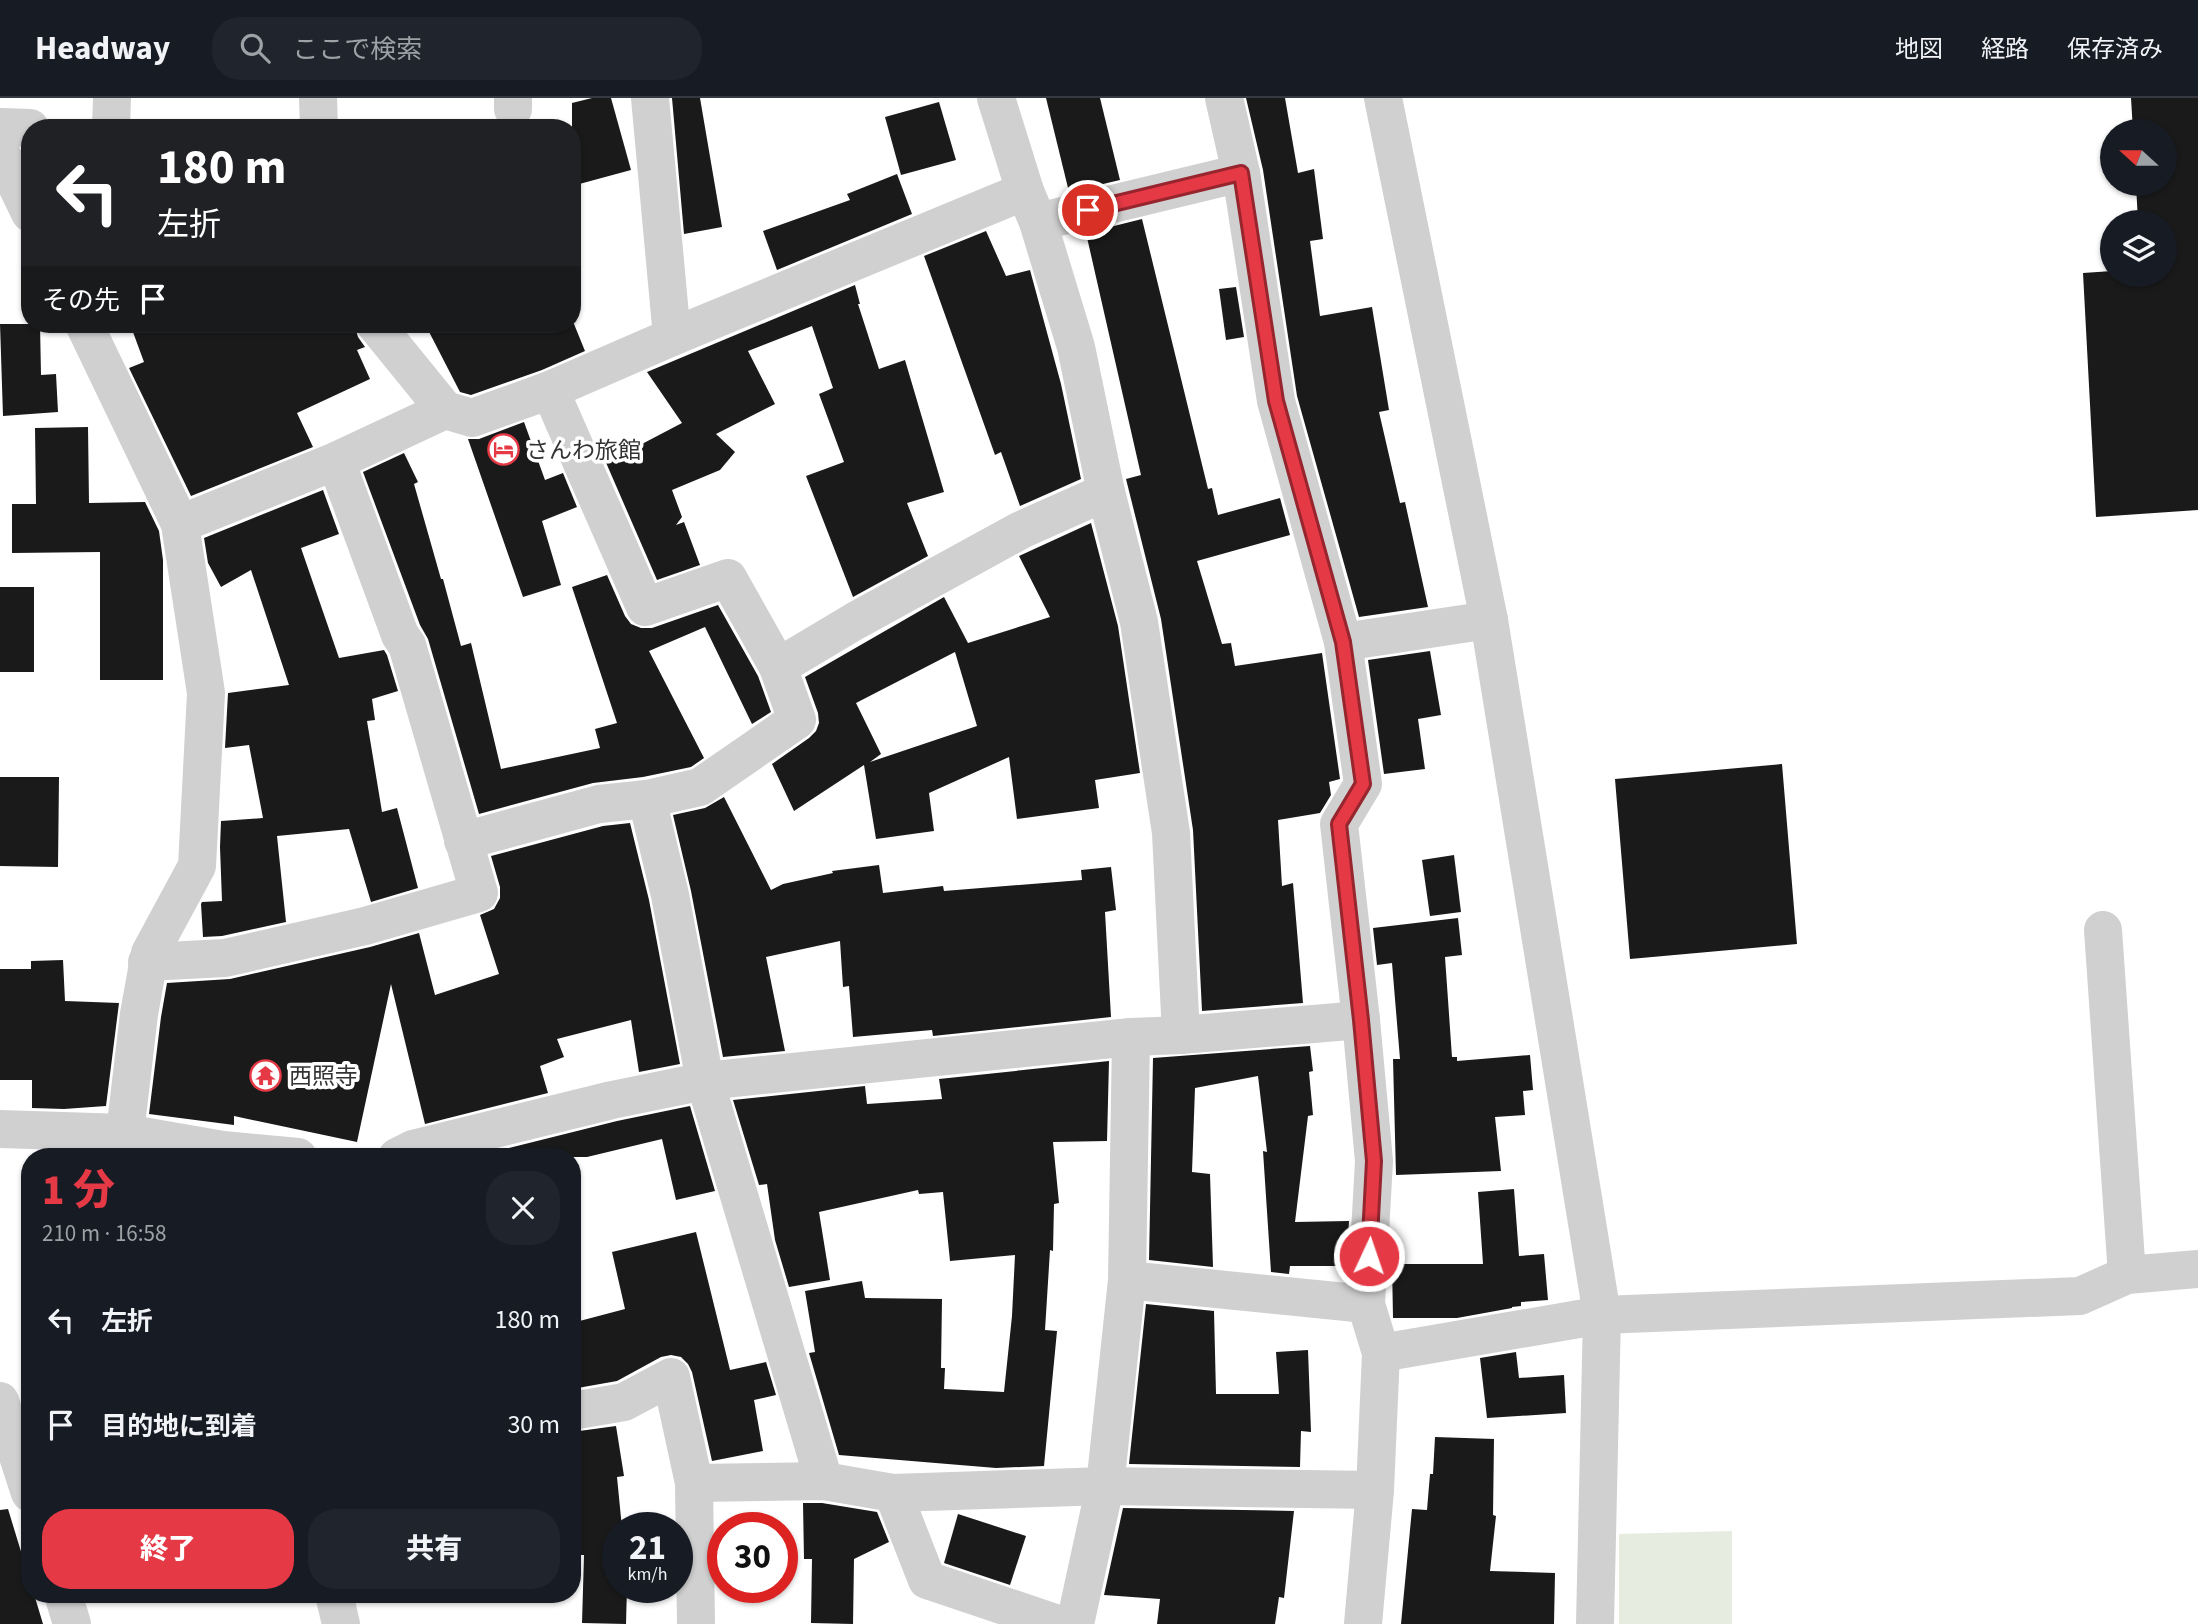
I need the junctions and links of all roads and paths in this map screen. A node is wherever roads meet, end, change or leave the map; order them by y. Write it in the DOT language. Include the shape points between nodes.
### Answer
graph roads {
  1 [pos="112,98"];
  2 [pos="318,98"];
  3 [pos="650,98"];
  4 [pos="996,98"];
  5 [pos="1224,98"];
  6 [pos="1383,98"];
  7 [pos="111,119"];
  8 [pos="319,119"];
  9 [pos="21,128"];
  10 [pos="0,141"];
  11 [pos="0,151"];
  12 [pos="1241,173"];
  13 [pos="21,194"];
  14 [pos="1031,207"];
  15 [pos="87,333"];
  16 [pos="382,333"];
  17 [pos="673,337"];
  18 [pos="550,390"];
  19 [pos="444,411"];
  20 [pos="335,461"];
  21 [pos="1107,492"];
  22 [pos="180,524"];
  23 [pos="1489,620"];
  24 [pos="1343,642"];
  25 [pos="778,667"];
  26 [pos="647,799"];
  27 [pos="463,841"];
  28 [pos="2103,930"];
  29 [pos="148,962"];
  30 [pos="1361,1020"];
  31 [pos="1181,1035"];
  32 [pos="1131,1037"];
  33 [pos="705,1081"];
  34 [pos="0,1129"];
  35 [pos="125,1133"];
  36 [pos="199,1148"];
  37 [pos="417,1148"];
  38 [pos="2198,1269"];
  39 [pos="2127,1275"];
  40 [pos="1127,1280"];
  41 [pos="1366,1304"];
  42 [pos="1602,1315"];
  43 [pos="1381,1353"];
  44 [pos="0,1401"];
  45 [pos="581,1409"];
  46 [pos="21,1465"];
  47 [pos="824,1481"];
  48 [pos="694,1483"];
  49 [pos="1105,1486"];
  50 [pos="1376,1490"];
  51 [pos="893,1493"];
  52 [pos="66,1603"];
  53 [pos="336,1603"];
  54 [pos="72,1624"];
  55 [pos="341,1624"];
  56 [pos="696,1624"];
  57 [pos="1058,1624"];
  58 [pos="1075,1624"];
  59 [pos="1363,1624"];
  60 [pos="1595,1624"];
  1 -- 7 [label="street"];
  2 -- 8 [label="street"];
  3 -- 17 [label="street"];
  4 -- 14 [label="street"];
  5 -- 12 [label="street"];
  6 -- 23 [label="street"];
  9 -- 10 [label="street" via="2,127"];
  11 -- 13 [label="street"];
  12 -- 14 [label="street"];
  12 -- 24 [label="street" via="1276,401"];
  14 -- 17 [label="street"];
  14 -- 21 [label="street" via="1076,347"];
  15 -- 22 [label="street"];
  16 -- 19 [label="street"];
  17 -- 18 [label="street"];
  18 -- 19 [label="street" via="472,418"];
  18 -- 25 [label="street" via="645,607 728,578"];
  19 -- 20 [label="street"];
  20 -- 22 [label="street"];
  20 -- 27 [label="street" via="407,645"];
  21 -- 25 [label="street" via="1021,530"];
  21 -- 31 [label="street" via="1139,622 1167,804"];
  22 -- 29 [label="street" via="205,693 197,866"];
  23 -- 24 [label="street"];
  23 -- 42 [label="street"];
  24 -- 30 [label="street" via="1363,784 1339,824"];
  25 -- 26 [label="street" via="797,720 700,788"];
  26 -- 27 [label="street" via="599,804"];
  26 -- 33 [label="street"];
  27 -- 29 [label="street" via="479,893 365,926 225,958"];
  28 -- 39 [label="street"];
  29 -- 35 [label="street"];
  30 -- 31 [label="street"];
  30 -- 41 [label="street" via="1374,1161"];
  31 -- 32 [label="street"];
  32 -- 33 [label="street"];
  32 -- 40 [label="street"];
  33 -- 37 [label="street"];
  33 -- 47 [label="street"];
  34 -- 35 [label="street"];
  35 -- 36 [label="street"];
  38 -- 39 [label="street"];
  39 -- 42 [label="street" via="2080,1296"];
  40 -- 41 [label="street"];
  40 -- 49 [label="street"];
  41 -- 43 [label="street"];
  42 -- 43 [label="street"];
  42 -- 60 [label="street"];
  43 -- 50 [label="street"];
  44 -- 46 [label="street"];
  45 -- 48 [label="street" via="624,1402 671,1377"];
  47 -- 48 [label="street"];
  47 -- 51 [label="street"];
  48 -- 56 [label="street"];
  49 -- 50 [label="street"];
  49 -- 51 [label="street"];
  49 -- 58 [label="street"];
  50 -- 59 [label="street"];
  51 -- 57 [label="street" via="927,1580"];
  52 -- 54 [label="street"];
  53 -- 55 [label="street"];
}
